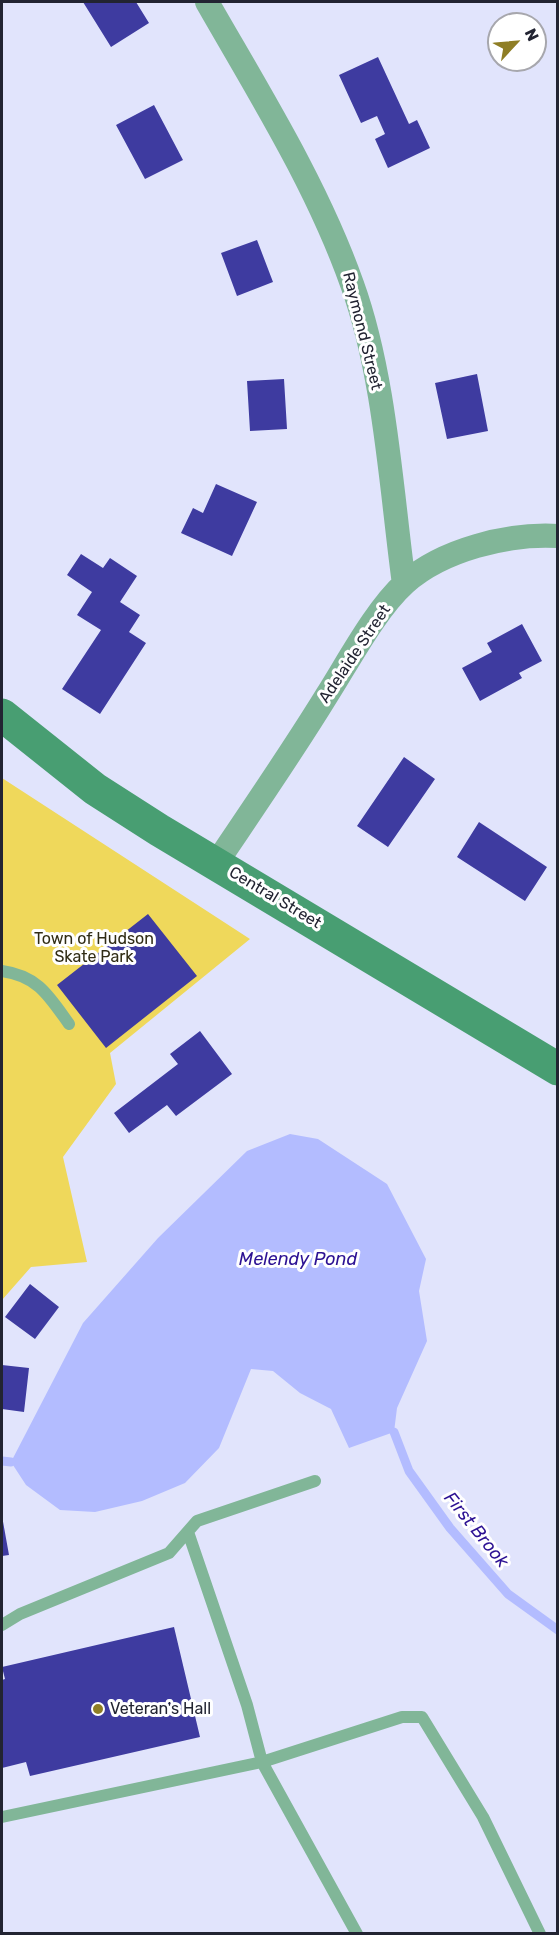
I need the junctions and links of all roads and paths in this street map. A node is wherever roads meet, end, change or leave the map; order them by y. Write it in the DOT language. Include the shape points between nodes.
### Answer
graph roads {
  1 [pos="207,2"];
  2 [pos="558,536"];
  3 [pos="404,584"];
  4 [pos="2,715"];
  5 [pos="217,862"];
  6 [pos="2,971"];
  7 [pos="69,1024"];
  8 [pos="558,1069"];
  9 [pos="315,1481"];
  10 [pos="188,1532"];
  11 [pos="2,1625"];
  12 [pos="262,1762"];
  13 [pos="2,1817"];
  14 [pos="357,1934"];
  15 [pos="540,1934"];
  1 -- 3 [label="street, Raymond Street" via="283,136 332,233 353,286 375,374"];
  2 -- 3 [label="street, Adelaide Street" via="481,544 441,557"];
  3 -- 5 [label="street, Adelaide Street" via="380,613"];
  4 -- 5 [label="street, Central Street" via="95,789"];
  5 -- 8 [label="street, Central Street"];
  6 -- 7 [label="lane" via="19,973 44,989"];
  9 -- 10 [label="lane" via="197,1521"];
  10 -- 11 [label="lane" via="169,1553"];
  10 -- 12 [label="lane" via="247,1705"];
  12 -- 13 [label="lane"];
  12 -- 14 [label="lane"];
  12 -- 15 [label="lane" via="402,1717 422,1717 483,1817"];
}
